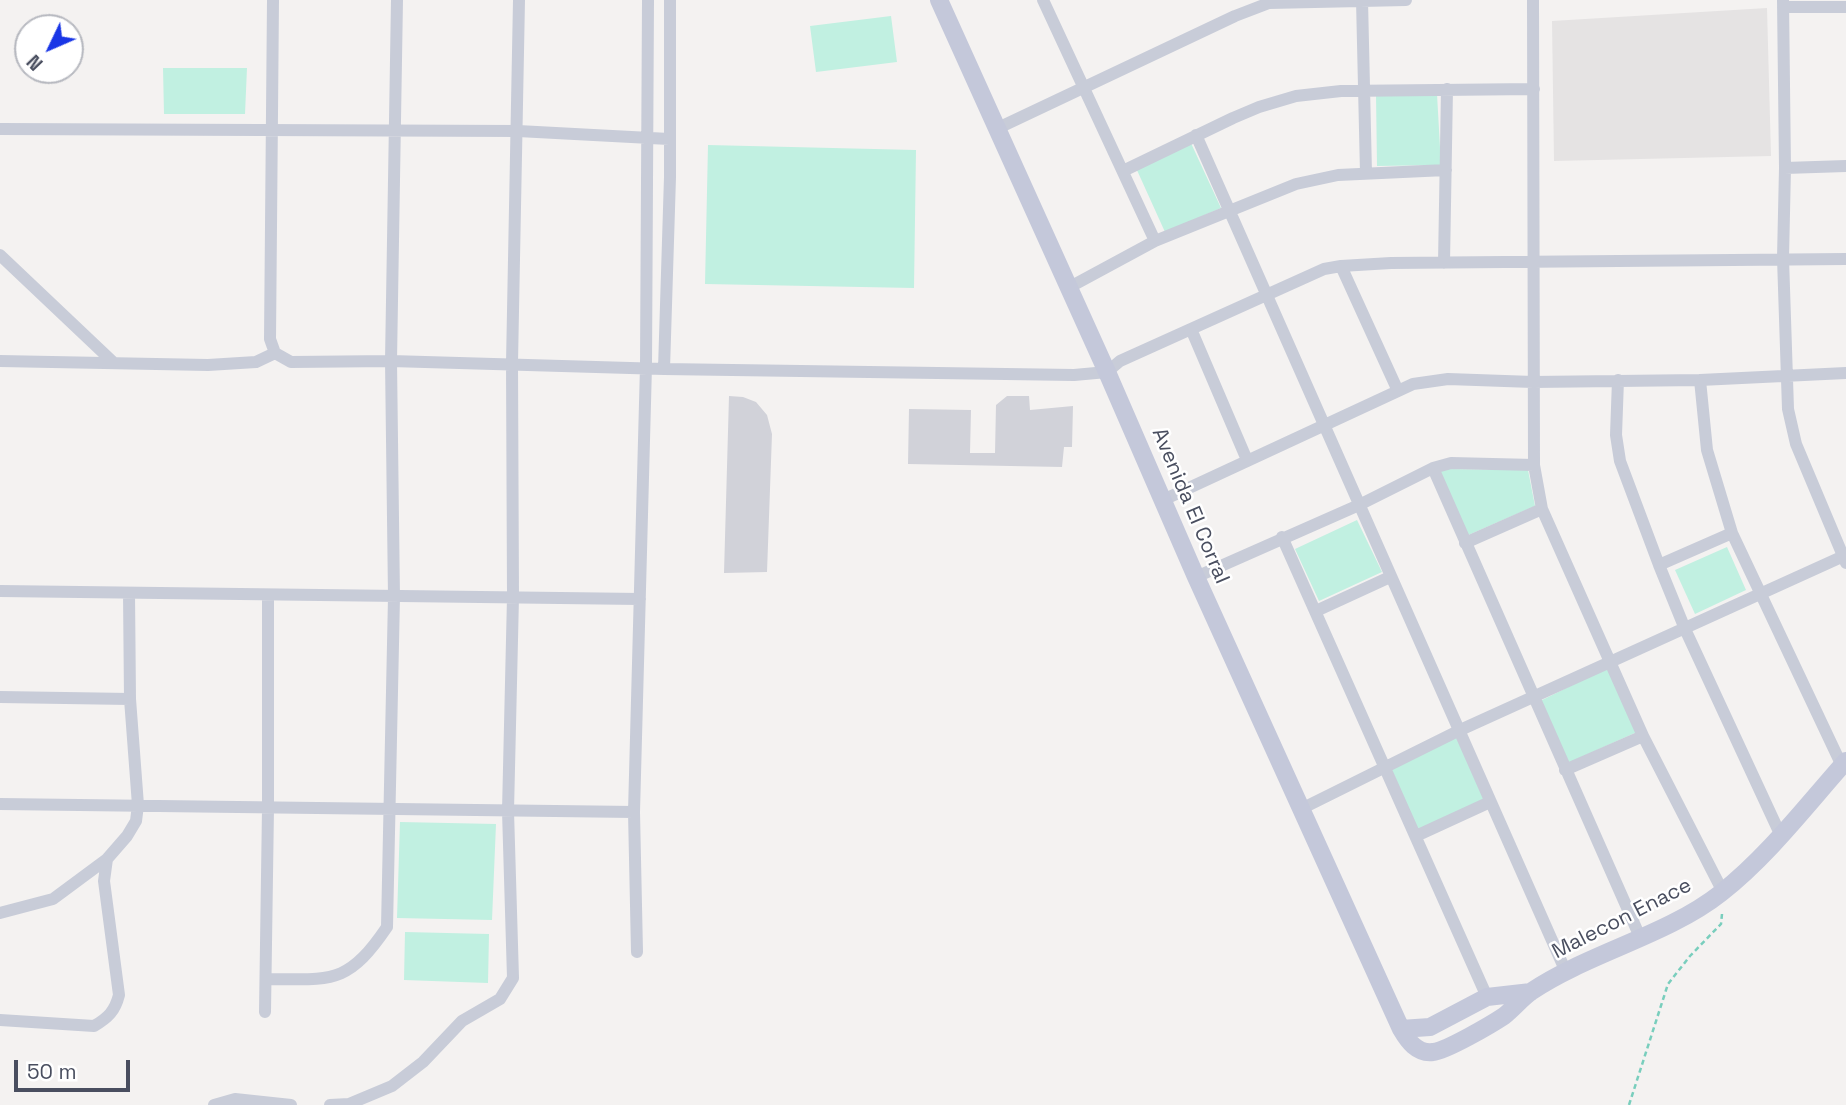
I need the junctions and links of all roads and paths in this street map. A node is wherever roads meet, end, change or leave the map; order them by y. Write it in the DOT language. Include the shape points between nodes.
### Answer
graph roads {
  1 [pos="273,0"];
  2 [pos="397,0"];
  3 [pos="519,0"];
  4 [pos="648,0"];
  5 [pos="670,0"];
  6 [pos="940,0"];
  7 [pos="1362,0"];
  8 [pos="1406,0"];
  9 [pos="1533,0"];
  10 [pos="1046,1"];
  11 [pos="1269,2"];
  12 [pos="1783,3"];
  13 [pos="1846,7"];
  14 [pos="1082,87"];
  15 [pos="1447,89"];
  16 [pos="1534,89"];
  17 [pos="1364,91"];
  18 [pos="0,129"];
  19 [pos="996,129"];
  20 [pos="271,130"];
  21 [pos="395,131"];
  22 [pos="518,131"];
  23 [pos="1196,135"];
  24 [pos="669,139"];
  25 [pos="647,140"];
  26 [pos="1846,166"];
  27 [pos="1785,168"];
  28 [pos="1446,170"];
  29 [pos="1123,171"];
  30 [pos="1366,173"];
  31 [pos="1229,211"];
  32 [pos="1156,241"];
  33 [pos="0,255"];
  34 [pos="1783,258"];
  35 [pos="1846,259"];
  36 [pos="1444,263"];
  37 [pos="1532,263"];
  38 [pos="1341,266"];
  39 [pos="1068,288"];
  40 [pos="1265,295"];
  41 [pos="1191,329"];
  42 [pos="275,353"];
  43 [pos="391,360"];
  44 [pos="0,361"];
  45 [pos="114,363"];
  46 [pos="512,363"];
  47 [pos="646,366"];
  48 [pos="664,369"];
  49 [pos="1107,372"];
  50 [pos="1846,373"];
  51 [pos="1787,374"];
  52 [pos="1618,380"];
  53 [pos="1700,380"];
  54 [pos="1533,382"];
  55 [pos="1398,391"];
  56 [pos="1323,425"];
  57 [pos="1247,460"];
  58 [pos="1534,465"];
  59 [pos="1433,468"];
  60 [pos="1163,500"];
  61 [pos="1359,505"];
  62 [pos="1542,509"];
  63 [pos="1732,533"];
  64 [pos="1282,537"];
  65 [pos="1465,543"];
  66 [pos="1845,558"];
  67 [pos="1659,565"];
  68 [pos="1196,577"];
  69 [pos="1390,577"];
  70 [pos="0,591"];
  71 [pos="129,593"];
  72 [pos="268,595"];
  73 [pos="1760,595"];
  74 [pos="394,597"];
  75 [pos="513,597"];
  76 [pos="640,598"];
  77 [pos="1316,611"];
  78 [pos="1685,629"];
  79 [pos="1609,663"];
  80 [pos="0,698"];
  81 [pos="1533,698"];
  82 [pos="130,699"];
  83 [pos="1458,732"];
  84 [pos="1643,736"];
  85 [pos="1844,764"];
  86 [pos="1386,767"];
  87 [pos="1565,770"];
  88 [pos="1490,802"];
  89 [pos="0,804"];
  90 [pos="138,805"];
  91 [pos="268,808"];
  92 [pos="1301,808"];
  93 [pos="389,810"];
  94 [pos="508,811"];
  95 [pos="634,812"];
  96 [pos="1416,836"];
  97 [pos="1781,836"];
  98 [pos="107,859"];
  99 [pos="1723,892"];
  100 [pos="0,913"];
  101 [pos="1640,937"];
  102 [pos="637,952"];
  103 [pos="1566,972"];
  104 [pos="266,979"];
  105 [pos="1531,992"];
  106 [pos="1487,997"];
  107 [pos="265,1012"];
  108 [pos="0,1020"];
  109 [pos="1401,1029"];
  110 [pos="214,1105"];
  111 [pos="291,1105"];
  112 [pos="330,1105"];
  113 [pos="1629,1105"];
  1 -- 20 [label="street"];
  2 -- 21 [label="street"];
  3 -- 22 [label="street"];
  4 -- 25 [label="street"];
  5 -- 24 [label="street"];
  6 -- 19 [label="street, Avenida El Corral"];
  7 -- 8 [label="street"];
  7 -- 11 [label="street"];
  7 -- 17 [label="street"];
  9 -- 16 [label="street"];
  10 -- 14 [label="street"];
  11 -- 14 [label="street"];
  12 -- 13 [label="street"];
  12 -- 27 [label="street"];
  14 -- 19 [label="street"];
  14 -- 29 [label="street"];
  15 -- 16 [label="street"];
  15 -- 17 [label="street"];
  15 -- 28 [label="street"];
  16 -- 37 [label="street"];
  17 -- 23 [label="street" via="1296,96"];
  17 -- 30 [label="street"];
  18 -- 20 [label="street"];
  19 -- 39 [label="street, Avenida El Corral"];
  20 -- 21 [label="street"];
  20 -- 42 [label="street" via="270,339"];
  21 -- 22 [label="street"];
  21 -- 43 [label="street"];
  22 -- 25 [label="street"];
  22 -- 46 [label="street"];
  23 -- 29 [label="street"];
  23 -- 31 [label="street"];
  24 -- 25 [label="street"];
  24 -- 48 [label="street"];
  25 -- 47 [label="street"];
  26 -- 27 [label="street"];
  27 -- 34 [label="street"];
  28 -- 30 [label="street"];
  28 -- 36 [label="street"];
  29 -- 32 [label="street"];
  30 -- 31 [label="street" via="1318,177"];
  31 -- 32 [label="street"];
  31 -- 40 [label="street"];
  32 -- 39 [label="street"];
  33 -- 45 [label="street"];
  34 -- 35 [label="street"];
  34 -- 37 [label="street"];
  34 -- 51 [label="street"];
  36 -- 37 [label="street"];
  36 -- 38 [label="street"];
  37 -- 54 [label="street"];
  38 -- 40 [label="street"];
  38 -- 55 [label="street"];
  39 -- 49 [label="street, Avenida El Corral"];
  40 -- 41 [label="street"];
  40 -- 56 [label="street"];
  41 -- 49 [label="street" via="1120,361"];
  41 -- 57 [label="street"];
  42 -- 43 [label="street" via="290,362"];
  42 -- 45 [label="street" via="247,363"];
  43 -- 46 [label="street"];
  43 -- 74 [label="street"];
  44 -- 45 [label="street"];
  46 -- 47 [label="street"];
  46 -- 75 [label="street"];
  47 -- 48 [label="street"];
  47 -- 76 [label="street"];
  48 -- 49 [label="street"];
  49 -- 60 [label="street, Avenida El Corral"];
  50 -- 51 [label="street"];
  51 -- 53 [label="street"];
  51 -- 66 [label="street" via="1796,444"];
  52 -- 53 [label="street"];
  52 -- 54 [label="street"];
  52 -- 67 [label="street" via="1620,461"];
  53 -- 63 [label="street" via="1707,450"];
  54 -- 55 [label="street" via="1448,379"];
  54 -- 58 [label="street"];
  55 -- 56 [label="street"];
  56 -- 57 [label="street"];
  56 -- 61 [label="street"];
  57 -- 60 [label="street"];
  58 -- 59 [label="street" via="1451,463"];
  58 -- 62 [label="street"];
  59 -- 61 [label="street"];
  59 -- 65 [label="street"];
  60 -- 68 [label="street, Avenida El Corral"];
  61 -- 64 [label="street"];
  61 -- 69 [label="street"];
  62 -- 65 [label="street"];
  62 -- 79 [label="street"];
  63 -- 67 [label="street"];
  63 -- 73 [label="street"];
  64 -- 68 [label="street"];
  64 -- 77 [label="street"];
  65 -- 81 [label="street"];
  66 -- 73 [label="street"];
  67 -- 78 [label="street"];
  68 -- 92 [label="street, Avenida El Corral"];
  69 -- 77 [label="street"];
  69 -- 83 [label="street"];
  70 -- 71 [label="street"];
  71 -- 72 [label="street"];
  71 -- 82 [label="street"];
  72 -- 74 [label="street"];
  72 -- 91 [label="street"];
  73 -- 78 [label="street"];
  73 -- 85 [label="street"];
  74 -- 75 [label="street"];
  74 -- 93 [label="street"];
  75 -- 76 [label="street"];
  75 -- 94 [label="street"];
  76 -- 95 [label="street"];
  77 -- 86 [label="street"];
  78 -- 79 [label="street"];
  78 -- 97 [label="street"];
  79 -- 81 [label="street"];
  79 -- 84 [label="street"];
  80 -- 82 [label="street"];
  81 -- 83 [label="street"];
  81 -- 87 [label="street"];
  82 -- 90 [label="street"];
  83 -- 86 [label="street"];
  83 -- 88 [label="street"];
  84 -- 87 [label="street"];
  84 -- 99 [label="street"];
  85 -- 97 [label="street, Malecon Enace"];
  86 -- 92 [label="street"];
  86 -- 96 [label="street"];
  87 -- 101 [label="street"];
  88 -- 96 [label="street"];
  88 -- 103 [label="street"];
  89 -- 90 [label="street"];
  90 -- 91 [label="street"];
  90 -- 98 [label="street" via="128,836"];
  91 -- 93 [label="street"];
  91 -- 104 [label="street"];
  92 -- 109 [label="street, Avenida El Corral"];
  93 -- 94 [label="street"];
  93 -- 104 [label="street" via="387,927 374,946 357,965 337,976"];
  94 -- 95 [label="street"];
  94 -- 112 [label="street" via="513,978 507,988 500,999 462,1021 423,1062 392,1086 349,1104"];
  95 -- 102 [label="street"];
  96 -- 106 [label="street"];
  97 -- 99 [label="street, Malecon Enace"];
  98 -- 100 [label="street" via="53,899"];
  98 -- 108 [label="street" via="104,880 119,995 115,1009 94,1026"];
  99 -- 101 [label="street, Malecon Enace" via="1700,909"];
  99 -- 113 [label="path" via="1721,924 1668,984"];
  101 -- 103 [label="street, Malecon Enace"];
  103 -- 105 [label="street, Malecon Enace"];
  104 -- 107 [label="street"];
  105 -- 106 [label="street, Malecon Enace"];
  105 -- 109 [label="street, Malecon Enace" via="1502,1017 1433,1052 1415,1048"];
  106 -- 109 [label="street, Malecon Enace" via="1430,1027"];
  110 -- 111 [label="street" via="234,1099"];
}
